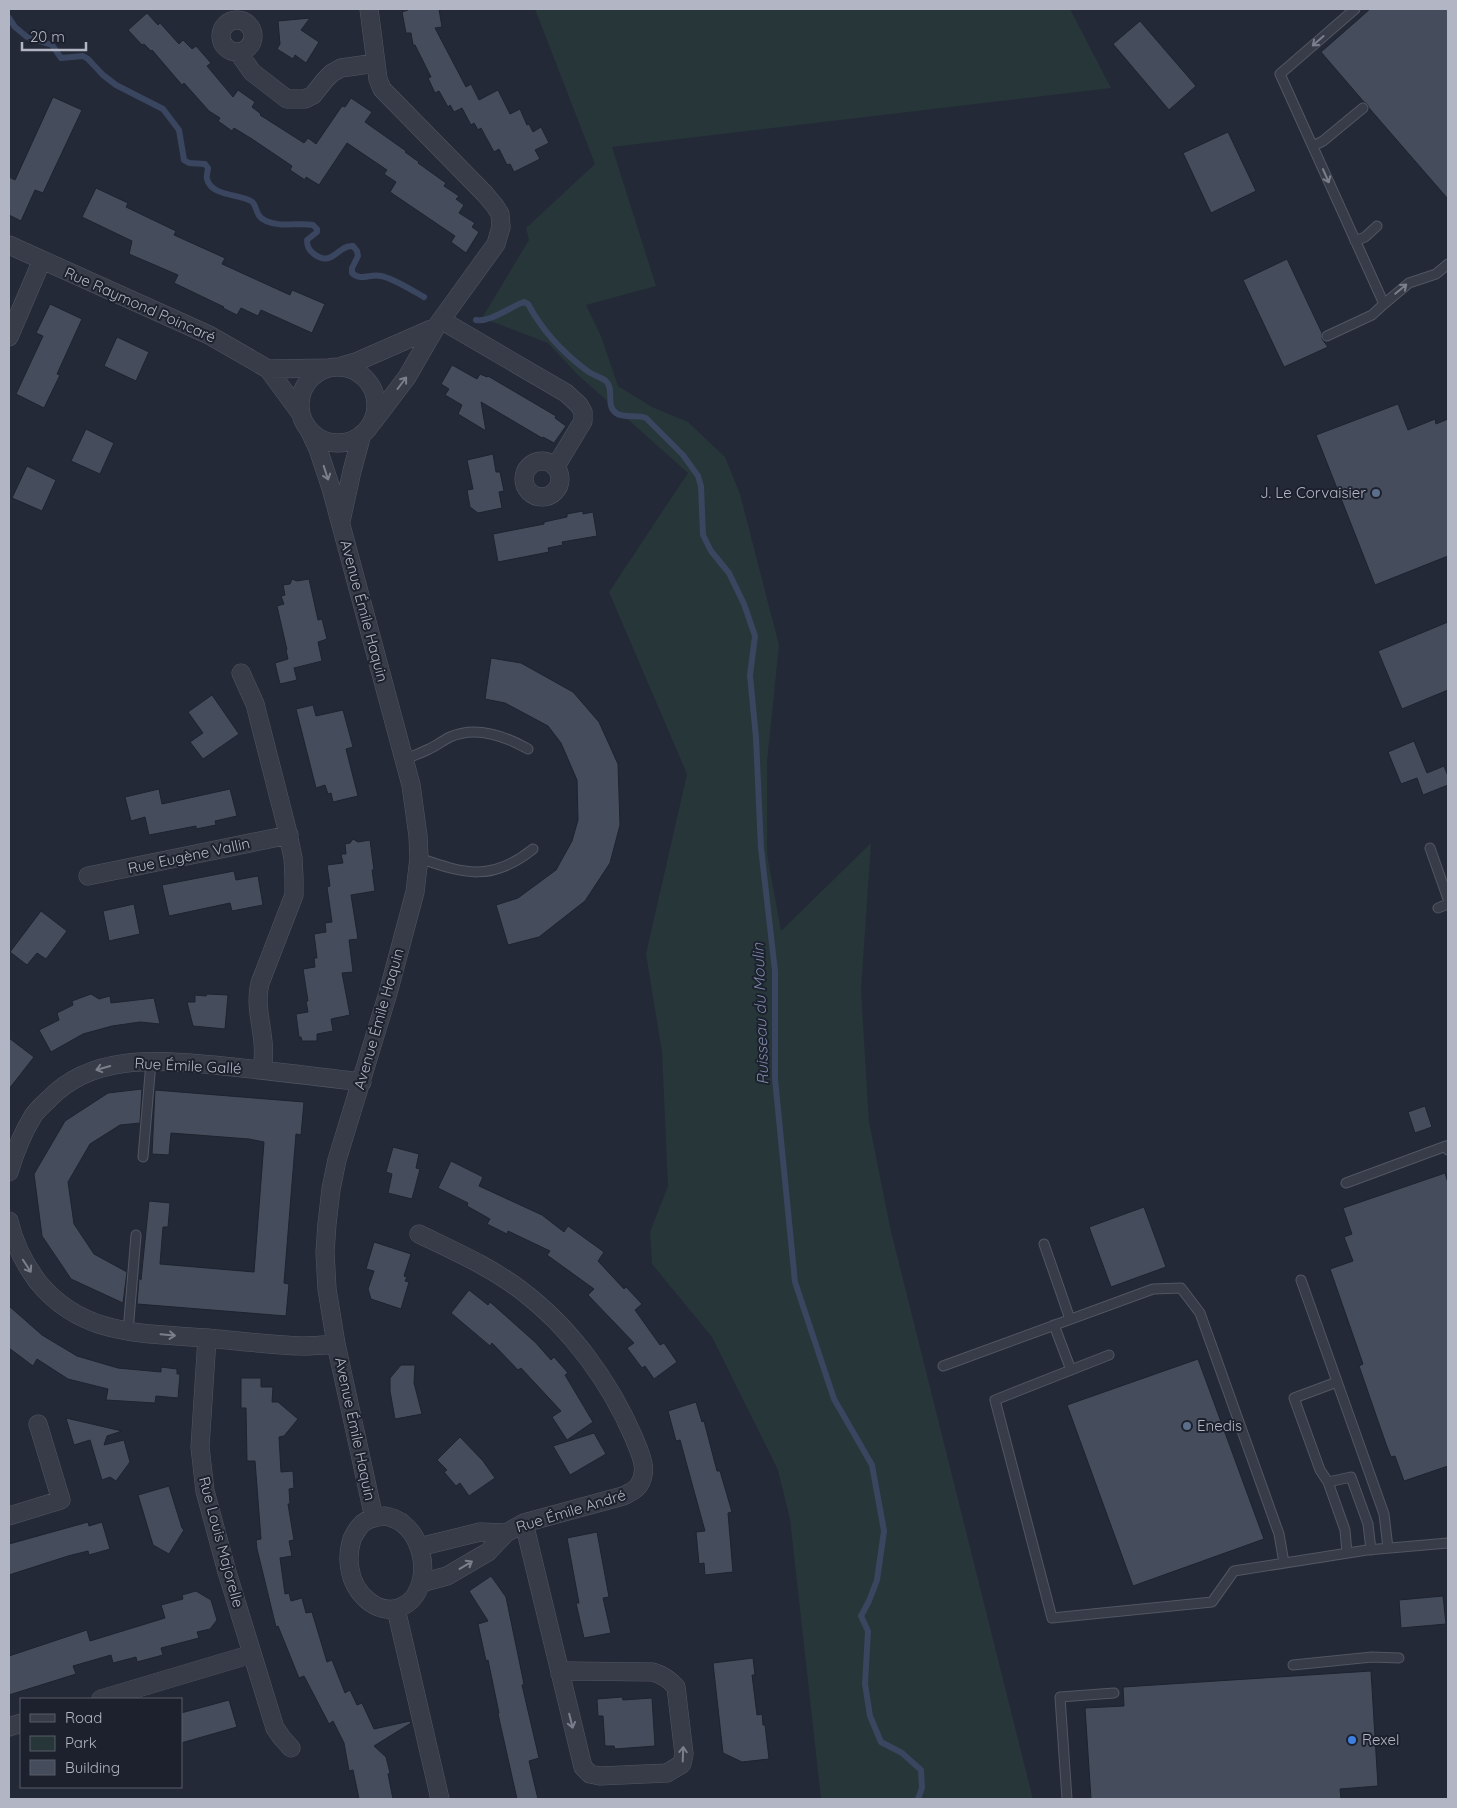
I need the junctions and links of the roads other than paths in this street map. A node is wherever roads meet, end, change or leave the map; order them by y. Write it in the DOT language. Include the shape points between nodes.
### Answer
graph roads {
  1 [pos="368,9"];
  2 [pos="1355,9"];
  3 [pos="238,52"];
  4 [pos="376,63"];
  5 [pos="1363,108"];
  6 [pos="1313,146"];
  7 [pos="1377,226"];
  8 [pos="1356,241"];
  9 [pos="9,245"];
  10 [pos="42,260"];
  11 [pos="1448,264"];
  12 [pos="1384,304"];
  13 [pos="439,323"];
  14 [pos="1327,336"];
  15 [pos="9,337"];
  16 [pos="335,367"];
  17 [pos="268,369"];
  18 [pos="304,421"];
  19 [pos="367,428"];
  20 [pos="556,466"];
  21 [pos="340,524"];
  22 [pos="241,673"];
  23 [pos="528,749"];
  24 [pos="404,760"];
  25 [pos="289,835"];
  26 [pos="533,848"];
  27 [pos="1430,848"];
  28 [pos="419,858"];
  29 [pos="88,876"];
  30 [pos="1448,899"];
  31 [pos="1448,904"];
  32 [pos="1438,908"];
  33 [pos="151,1062"];
  34 [pos="262,1070"];
  35 [pos="362,1082"];
  36 [pos="1448,1150"];
  37 [pos="143,1157"];
  38 [pos="9,1172"];
  39 [pos="1346,1183"];
  40 [pos="9,1221"];
  41 [pos="419,1234"];
  42 [pos="136,1235"];
  43 [pos="1044,1244"];
  44 [pos="1302,1280"];
  45 [pos="1070,1319"];
  46 [pos="1054,1325"];
  47 [pos="128,1332"];
  48 [pos="207,1338"];
  49 [pos="336,1344"];
  50 [pos="1109,1355"];
  51 [pos="943,1366"];
  52 [pos="1071,1370"];
  53 [pos="1337,1382"];
  54 [pos="38,1424"];
  55 [pos="1328,1482"];
  56 [pos="9,1516"];
  57 [pos="374,1518"];
  58 [pos="524,1523"];
  59 [pos="506,1533"];
  60 [pos="1448,1543"];
  61 [pos="420,1547"];
  62 [pos="1388,1548"];
  63 [pos="1371,1550"];
  64 [pos="1347,1553"];
  65 [pos="1284,1563"];
  66 [pos="421,1583"];
  67 [pos="396,1609"];
  68 [pos="252,1654"];
  69 [pos="1399,1658"];
  70 [pos="1293,1665"];
  71 [pos="560,1674"];
  72 [pos="1114,1693"];
  73 [pos="104,1698"];
  74 [pos="291,1748"];
  75 [pos="440,1799"];
  76 [pos="1067,1799"];
  1 -- 4 [label="street"];
  2 -- 6 [label="lane, one-way" via="1280,74"];
  3 -- 4 [label="street" via="252,72 287,99 313,96 332,73 341,68"];
  4 -- 13 [label="street" via="382,89 485,194 500,214 501,227 496,244"];
  5 -- 6 [label="lane" via="1323,142"];
  6 -- 8 [label="lane, one-way"];
  7 -- 8 [label="lane"];
  8 -- 12 [label="lane"];
  9 -- 10 [label="street, Rue Raymond Poincaré"];
  10 -- 15 [label="street"];
  10 -- 17 [label="street, Rue Raymond Poincaré" via="210,335"];
  12 -- 11 [label="lane, one-way" via="1409,283 1436,274"];
  12 -- 14 [label="lane" via="1372,315"];
  13 -- 16 [label="street" via="356,362"];
  19 -- 13 [label="street, one-way" via="407,377"];
  13 -- 20 [label="street" via="566,393 579,405 583,421"];
  16 -- 17 [label="street"];
  16 -- 18 [label="street" via="313,376 302,390 300,402"];
  16 -- 19 [label="street" via="354,369 372,386 376,410"];
  17 -- 18 [label="street, Rue Raymond Poincaré"];
  18 -- 19 [label="street" via="322,439 340,443 352,441"];
  18 -- 21 [label="street, Avenue Émile Haquin, one-way" via="318,449"];
  19 -- 21 [label="street, Avenue Émile Haquin" via="352,471"];
  21 -- 24 [label="street, Avenue Émile Haquin"];
  22 -- 25 [label="street" via="254,704"];
  23 -- 24 [label="lane" via="510,739 470,732 451,737"];
  24 -- 28 [label="street, Avenue Émile Haquin" via="416,811"];
  25 -- 29 [label="street, Rue Eugène Vallin"];
  25 -- 34 [label="street" via="294,895 257,994 263,1042"];
  26 -- 28 [label="lane" via="512,863 493,870 463,871"];
  27 -- 30 [label="lane"];
  28 -- 35 [label="street, Avenue Émile Haquin" via="415,892"];
  31 -- 32 [label="lane"];
  33 -- 34 [label="street, Rue Émile Gallé"];
  33 -- 37 [label="lane"];
  33 -- 38 [label="street, Rue Émile Gallé, one-way" via="106,1066 87,1073 54,1093 34,1114 21,1137"];
  34 -- 35 [label="street, Rue Émile Gallé"];
  35 -- 49 [label="street, Avenue Émile Haquin" via="337,1160 327,1224 327,1289"];
  36 -- 39 [label="lane" via="1446,1146"];
  40 -- 47 [label="street, one-way" via="27,1268 58,1302 85,1320"];
  41 -- 58 [label="street, Rue Émile André" via="496,1273 544,1309 570,1336 603,1380 642,1458 640,1485 633,1492"];
  42 -- 47 [label="lane"];
  43 -- 45 [label="lane"];
  44 -- 53 [label="lane"];
  45 -- 46 [label="lane"];
  45 -- 65 [label="lane" via="1153,1288 1181,1288 1200,1313 1279,1534"];
  46 -- 51 [label="lane"];
  46 -- 52 [label="lane"];
  47 -- 48 [label="street, one-way"];
  48 -- 49 [label="street" via="303,1346"];
  48 -- 68 [label="street, Rue Louis Majorelle" via="200,1447 202,1467 212,1521"];
  49 -- 57 [label="street, Avenue Émile Haquin"];
  50 -- 52 [label="lane"];
  52 -- 65 [label="lane" via="994,1400 1052,1618 1212,1602 1234,1571"];
  53 -- 55 [label="lane" via="1294,1398 1320,1470"];
  53 -- 62 [label="lane" via="1384,1514"];
  54 -- 56 [label="street" via="61,1500"];
  55 -- 63 [label="lane" via="1351,1477 1368,1524"];
  55 -- 64 [label="lane" via="1345,1530"];
  57 -- 61 [label="street" via="393,1517 406,1526"];
  57 -- 67 [label="street" via="362,1524 353,1536 350,1572 357,1589 372,1604"];
  58 -- 59 [label="street, Rue Émile André"];
  58 -- 71 [label="street"];
  59 -- 61 [label="street, Rue Émile André" via="480,1532"];
  66 -- 59 [label="street, Rue Émile André, one-way" via="447,1576 488,1552"];
  60 -- 62 [label="lane"];
  61 -- 66 [label="street" via="423,1561"];
  62 -- 63 [label="lane"];
  63 -- 64 [label="lane"];
  64 -- 65 [label="lane"];
  66 -- 67 [label="street" via="416,1596"];
  67 -- 75 [label="street"];
  68 -- 73 [label="street"];
  68 -- 74 [label="street, Rue Louis Majorelle" via="275,1728"];
  69 -- 70 [label="lane" via="1372,1657"];
  71 -- 71 [label="street, one-way" via="582,1767 590,1774 667,1773 682,1764 684,1754 676,1687 671,1680 654,1672 568,1671"];
  72 -- 76 [label="lane" via="1060,1697"];
}
